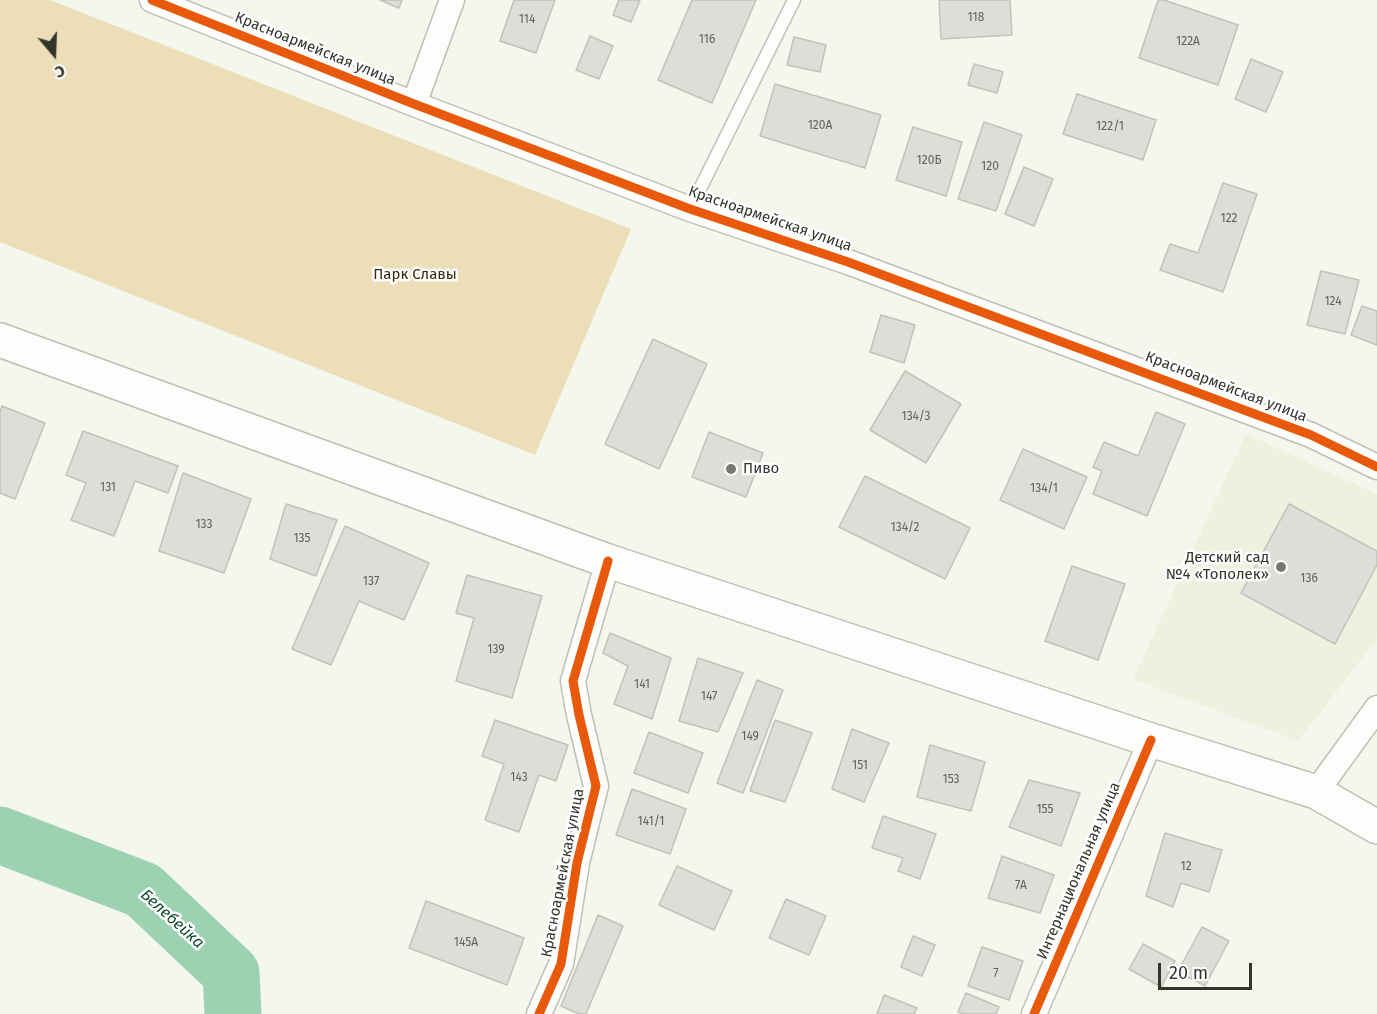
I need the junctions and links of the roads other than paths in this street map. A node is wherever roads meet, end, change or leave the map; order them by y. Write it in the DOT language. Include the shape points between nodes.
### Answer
graph roads {
  1 [pos="152,0"];
  2 [pos="452,0"];
  3 [pos="794,0"];
  4 [pos="414,104"];
  5 [pos="690,208"];
  6 [pos="0,340"];
  7 [pos="1377,467"];
  8 [pos="608,561"];
  9 [pos="1377,708"];
  10 [pos="1151,740"];
  11 [pos="1316,792"];
  12 [pos="1377,827"];
  13 [pos="539,1014"];
  14 [pos="1034,1014"];
  1 -- 4 [label="street, Красноармейская улица"];
  2 -- 4 [label="street"];
  3 -- 5 [label="lane"];
  4 -- 5 [label="street, Красноармейская улица"];
  5 -- 7 [label="street, Красноармейская улица" via="849,262 1311,435"];
  6 -- 8 [label="main road"];
  8 -- 10 [label="main road"];
  8 -- 13 [label="street, Красноармейская улица" via="573,681 596,786 577,863 561,964"];
  9 -- 11 [label="street"];
  10 -- 11 [label="main road"];
  10 -- 14 [label="street, Интернациональная улица"];
  11 -- 12 [label="main road"];
}
